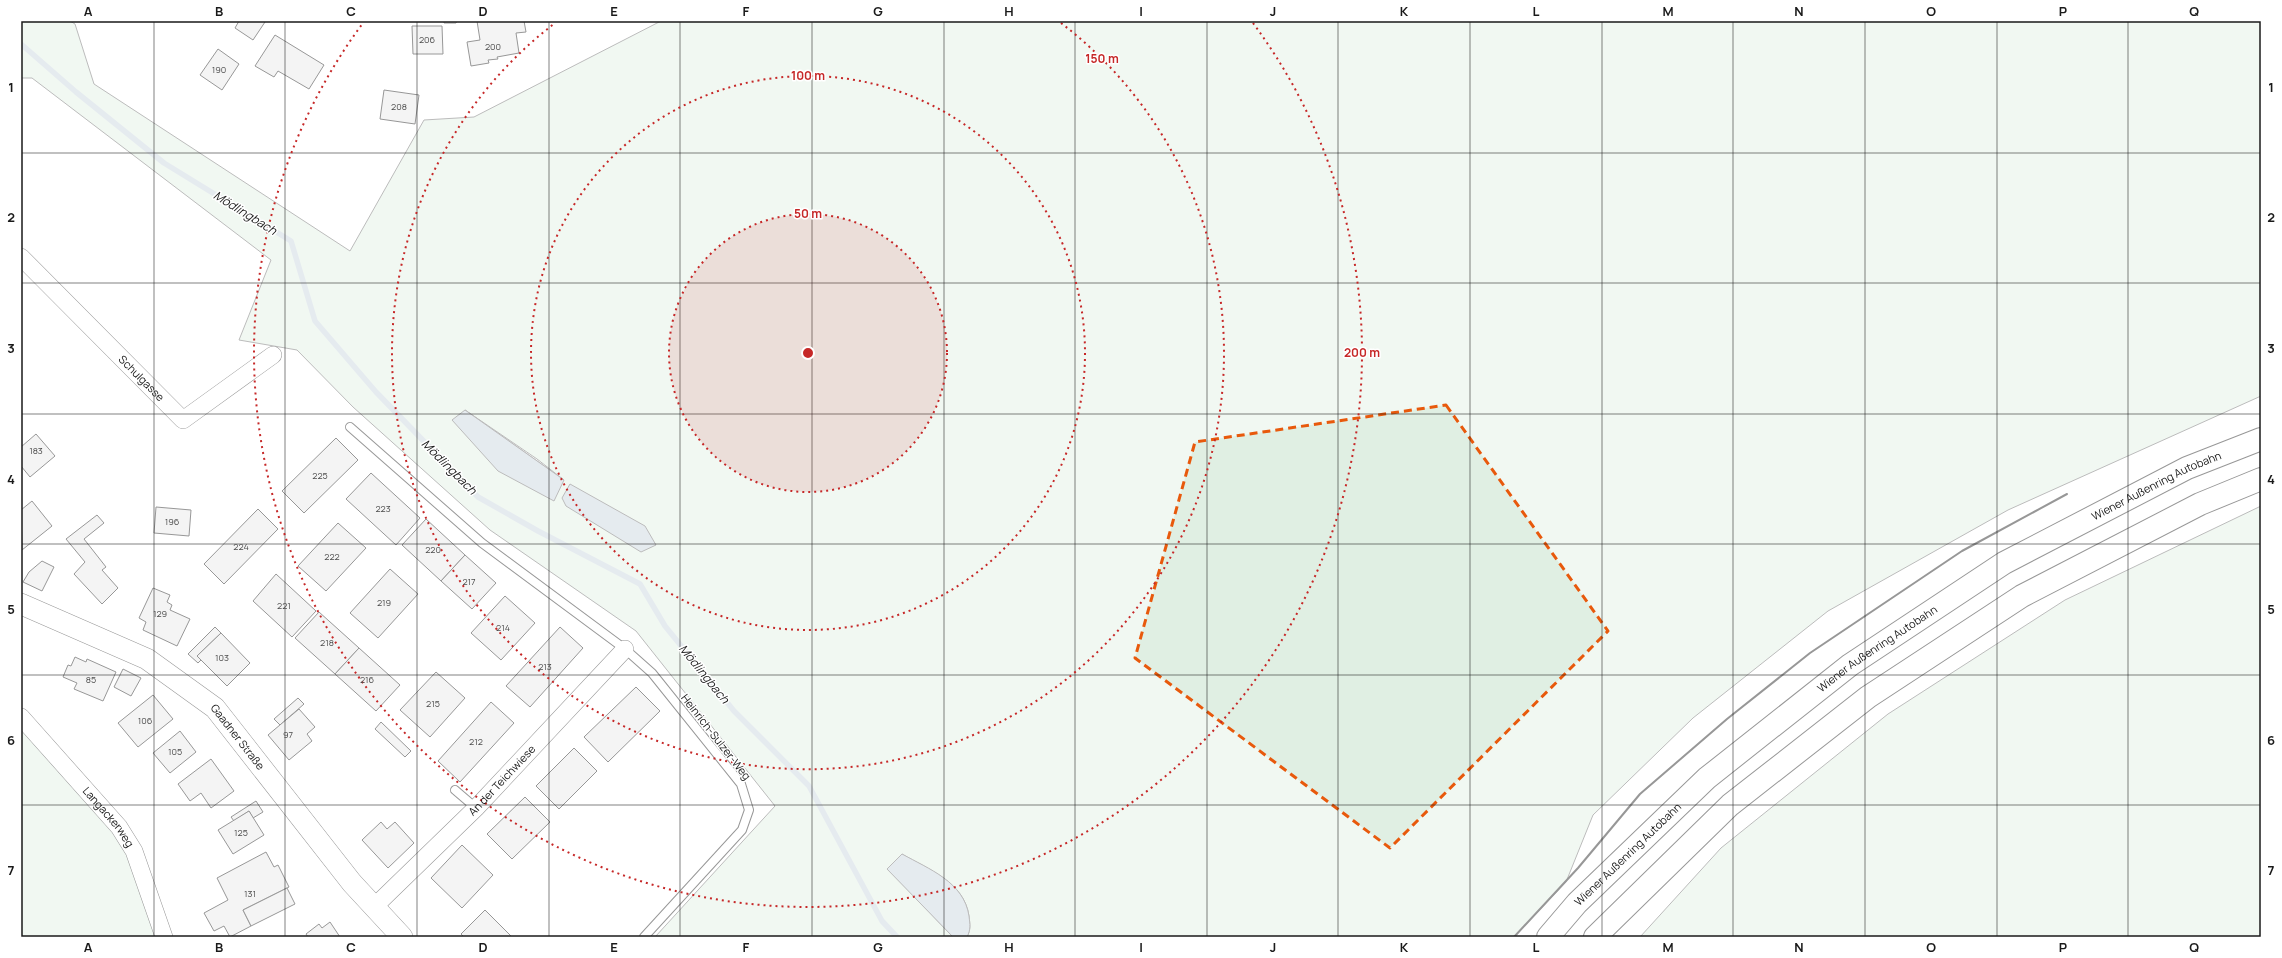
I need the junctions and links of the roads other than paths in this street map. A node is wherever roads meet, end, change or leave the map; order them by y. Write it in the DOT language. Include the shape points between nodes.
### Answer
graph roads {
  1 [pos="21,257"];
  2 [pos="273,355"];
  3 [pos="350,427"];
  4 [pos="2261,439"];
  5 [pos="2261,479"];
  6 [pos="21,604"];
  7 [pos="625,649"];
  8 [pos="21,717"];
  9 [pos="455,790"];
  10 [pos="476,808"];
  11 [pos="374,907"];
  12 [pos="164,937"];
  13 [pos="402,937"];
  14 [pos="644,937"];
  15 [pos="1548,937"];
  16 [pos="1595,937"];
  1 -- 2 [label="street, Schulgasse" via="183,420"];
  3 -- 7 [label="lane, Heinrich-Sulzer-Weg" via="482,542"];
  4 -- 15 [label="highway, Wiener Außenring Autobahn" via="2187,468 2004,563 1850,665 1707,778 1577,903"];
  5 -- 16 [label="highway" via="2200,504 2022,596 1868,697 1730,806"];
  6 -- 11 [label="street, Gaadner Straße" via="147,659 215,708 352,883"];
  7 -- 10 [label="street, An der Teichwiese"];
  7 -- 14 [label="lane, Heinrich-Sulzer-Weg" via="652,673 741,784 749,810 742,830"];
  8 -- 12 [label="street, Langackerweg" via="119,827 134,851"];
  9 -- 10 [label="lane"];
  10 -- 11 [label="street, An der Teichwiese"];
  11 -- 13 [label="street, Gaadner Straße"];
}
